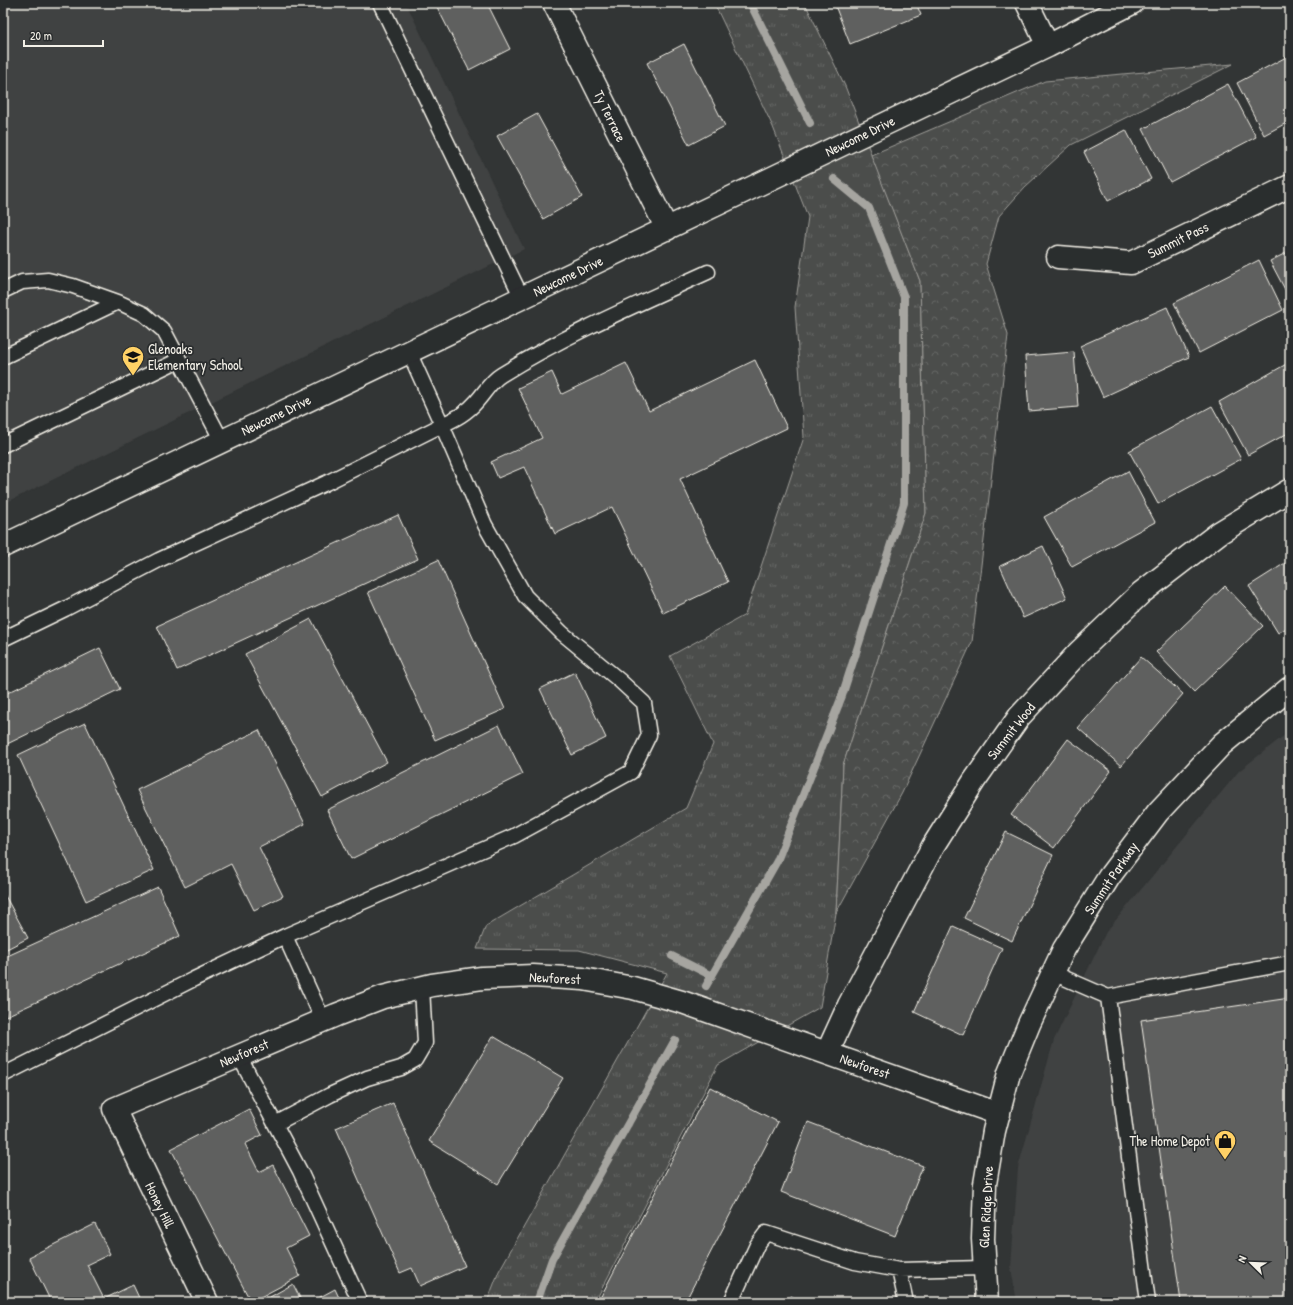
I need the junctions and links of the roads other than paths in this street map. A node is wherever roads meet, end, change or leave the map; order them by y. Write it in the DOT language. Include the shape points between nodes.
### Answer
graph roads {
  1 [pos="380,3"];
  2 [pos="554,3"];
  3 [pos="1027,3"];
  4 [pos="1132,3"];
  5 [pos="1048,46"];
  6 [pos="1290,186"];
  7 [pos="666,229"];
  8 [pos="1058,257"];
  9 [pos="708,272"];
  10 [pos="3,291"];
  11 [pos="522,298"];
  12 [pos="118,302"];
  13 [pos="409,352"];
  14 [pos="3,357"];
  15 [pos="179,360"];
  16 [pos="442,425"];
  17 [pos="222,441"];
  18 [pos="3,445"];
  19 [pos="1290,490"];
  20 [pos="3,546"];
  21 [pos="3,639"];
  22 [pos="1290,688"];
  23 [pos="285,936"];
  24 [pos="1290,963"];
  25 [pos="1053,973"];
  26 [pos="422,987"];
  27 [pos="1108,997"];
  28 [pos="323,1020"];
  29 [pos="827,1053"];
  30 [pos="239,1056"];
  31 [pos="3,1075"];
  32 [pos="114,1109"];
  33 [pos="999,1114"];
  34 [pos="275,1124"];
  35 [pos="984,1268"];
  36 [pos="899,1270"];
  37 [pos="207,1302"];
  38 [pos="360,1302"];
  39 [pos="731,1302"];
  40 [pos="906,1302"];
  41 [pos="987,1302"];
  42 [pos="1148,1302"];
  1 -- 11 [label="lane"];
  2 -- 7 [label="street, Ty Terrace"];
  3 -- 5 [label="street"];
  4 -- 5 [label="street, Newcome Drive"];
  5 -- 7 [label="street, Newcome Drive"];
  6 -- 8 [label="street, Summit Pass" via="1131,263"];
  7 -- 11 [label="street, Newcome Drive"];
  9 -- 16 [label="lane" via="538,352 499,376 462,416"];
  10 -- 12 [label="lane" via="22,282 48,280"];
  11 -- 13 [label="street, Newcome Drive"];
  12 -- 14 [label="lane"];
  12 -- 15 [label="lane" via="144,314 164,331"];
  13 -- 16 [label="lane"];
  13 -- 17 [label="street, Newcome Drive"];
  15 -- 17 [label="lane"];
  15 -- 18 [label="lane"];
  16 -- 21 [label="lane" via="326,483 158,560"];
  16 -- 23 [label="lane" via="484,525 525,596 562,633 644,703 649,735 631,772 514,836"];
  17 -- 20 [label="street, Newcome Drive"];
  19 -- 29 [label="street, Summit Wood" via="1219,533 1141,593 1079,652 1019,718 974,781 933,846 849,1005"];
  22 -- 25 [label="street, Summit Parkway" via="1222,744 1158,812 1109,877 1064,949"];
  23 -- 28 [label="lane"];
  23 -- 31 [label="lane"];
  24 -- 27 [label="lane"];
  25 -- 27 [label="lane"];
  25 -- 33 [label="street, Summit Parkway" via="1009,1073"];
  26 -- 28 [label="street, Newforest" via="383,997"];
  26 -- 29 [label="street, Newforest" via="482,978 533,976 583,979 633,988 682,1002"];
  26 -- 34 [label="lane" via="425,1043 415,1060 401,1068 367,1078"];
  27 -- 42 [label="lane"];
  28 -- 30 [label="street, Newforest"];
  29 -- 33 [label="street, Newforest"];
  30 -- 32 [label="street, Newforest"];
  30 -- 34 [label="lane"];
  32 -- 37 [label="street, Honey Hill"];
  33 -- 35 [label="street, Glen Ridge Drive" via="985,1184"];
  34 -- 38 [label="lane" via="300,1171"];
  35 -- 36 [label="lane"];
  35 -- 41 [label="street, Glen Ridge Drive"];
  36 -- 39 [label="lane" via="855,1262 766,1233 757,1245"];
  36 -- 40 [label="lane"];
}
